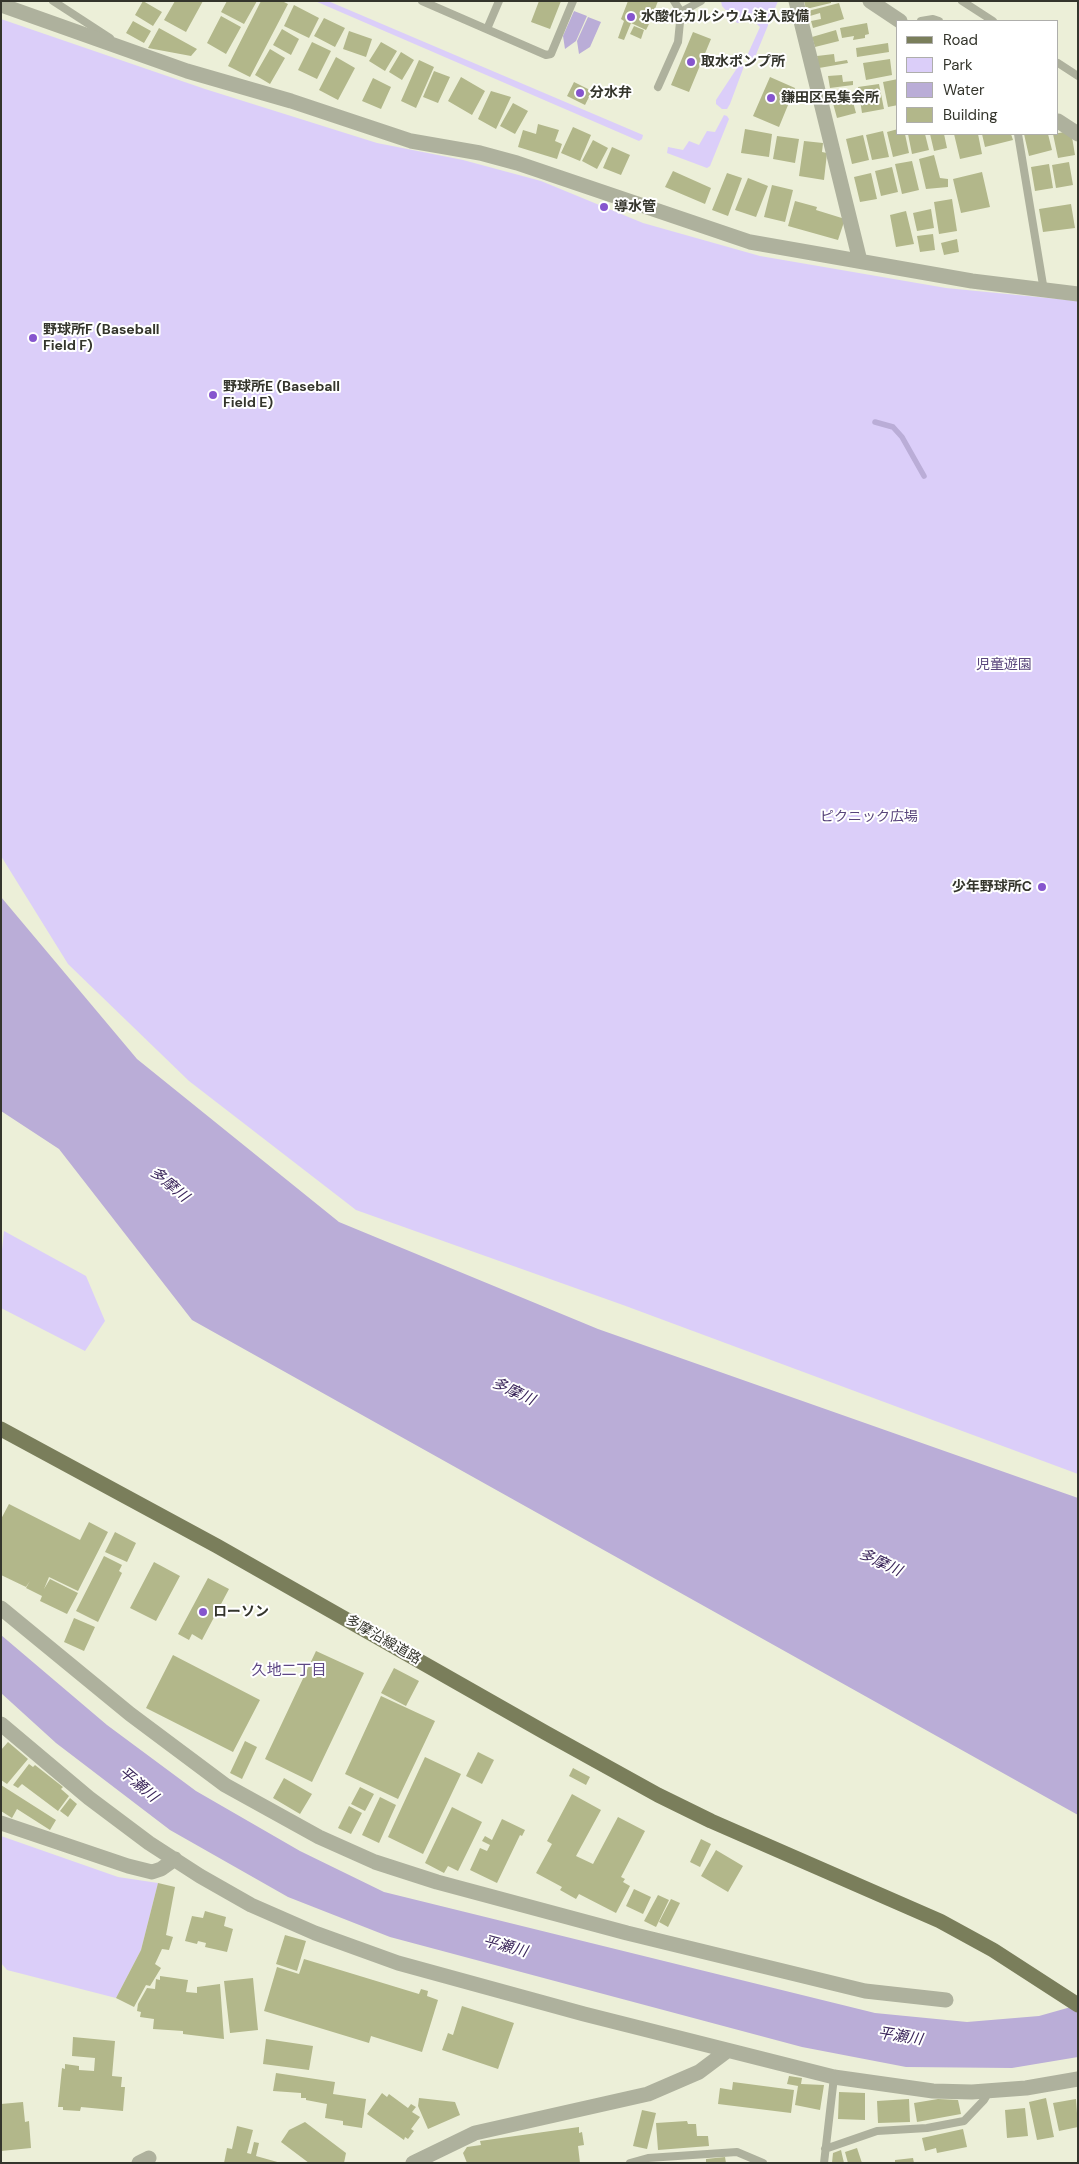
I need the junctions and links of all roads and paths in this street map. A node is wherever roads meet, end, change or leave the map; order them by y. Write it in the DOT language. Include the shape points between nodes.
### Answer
graph roads {
  1 [pos="53,1"];
  2 [pos="422,1"];
  3 [pos="499,1"];
  4 [pos="573,1"];
  5 [pos="674,1"];
  6 [pos="701,1"];
  7 [pos="796,1"];
  8 [pos="870,1"];
  9 [pos="962,1"];
  10 [pos="1,5"];
  11 [pos="680,12"];
  12 [pos="898,20"];
  13 [pos="991,20"];
  14 [pos="487,29"];
  15 [pos="127,49"];
  16 [pos="1059,64"];
  17 [pos="1078,76"];
  18 [pos="658,87"];
  19 [pos="1059,122"];
  20 [pos="1078,134"];
  21 [pos="1018,135"];
  22 [pos="860,261"];
  23 [pos="1044,291"];
  24 [pos="1078,294"];
  25 [pos="1,1429"];
  26 [pos="1,1608"];
  27 [pos="1,1724"];
  28 [pos="1,1823"];
  29 [pos="174,1859"];
  30 [pos="946,2000"];
  31 [pos="1078,2005"];
  32 [pos="727,2051"];
  33 [pos="834,2077"];
  34 [pos="1078,2078"];
  35 [pos="990,2090"];
  36 [pos="826,2149"];
  37 [pos="700,2158"];
  38 [pos="413,2163"];
  39 [pos="630,2163"];
  40 [pos="763,2163"];
  41 [pos="824,2163"];
  1 -- 15 [label="lane"];
  2 -- 14 [label="lane"];
  3 -- 14 [label="lane"];
  4 -- 14 [label="lane" via="551,54 546,55"];
  5 -- 11 [label="lane"];
  6 -- 11 [label="lane"];
  7 -- 22 [label="street"];
  8 -- 12 [label="street"];
  9 -- 13 [label="lane"];
  10 -- 15 [label="street"];
  11 -- 18 [label="lane" via="678,42"];
  15 -- 22 [label="street" via="411,141 517,163 750,242"];
  16 -- 17 [label="lane"];
  19 -- 20 [label="street"];
  21 -- 23 [label="lane"];
  22 -- 23 [label="street"];
  23 -- 24 [label="street"];
  25 -- 31 [label="main road, 多摩沿線道路" via="217,1546 658,1795 940,1921 993,1950"];
  26 -- 30 [label="street" via="130,1714 225,1786 319,1837 375,1862 627,1933 856,1989"];
  27 -- 29 [label="street" via="89,1798"];
  28 -- 29 [label="street" via="152,1872"];
  29 -- 32 [label="street" via="252,1905 314,1933 398,1963"];
  32 -- 33 [label="street"];
  32 -- 38 [label="street" via="699,2072 648,2094 475,2133"];
  33 -- 35 [label="street" via="933,2091"];
  33 -- 36 [label="lane"];
  34 -- 35 [label="street" via="1026,2088"];
  35 -- 36 [label="lane" via="964,2121 927,2128 877,2131"];
  36 -- 41 [label="lane"];
  37 -- 39 [label="lane" via="648,2158"];
  37 -- 40 [label="lane" via="737,2152"];
}
